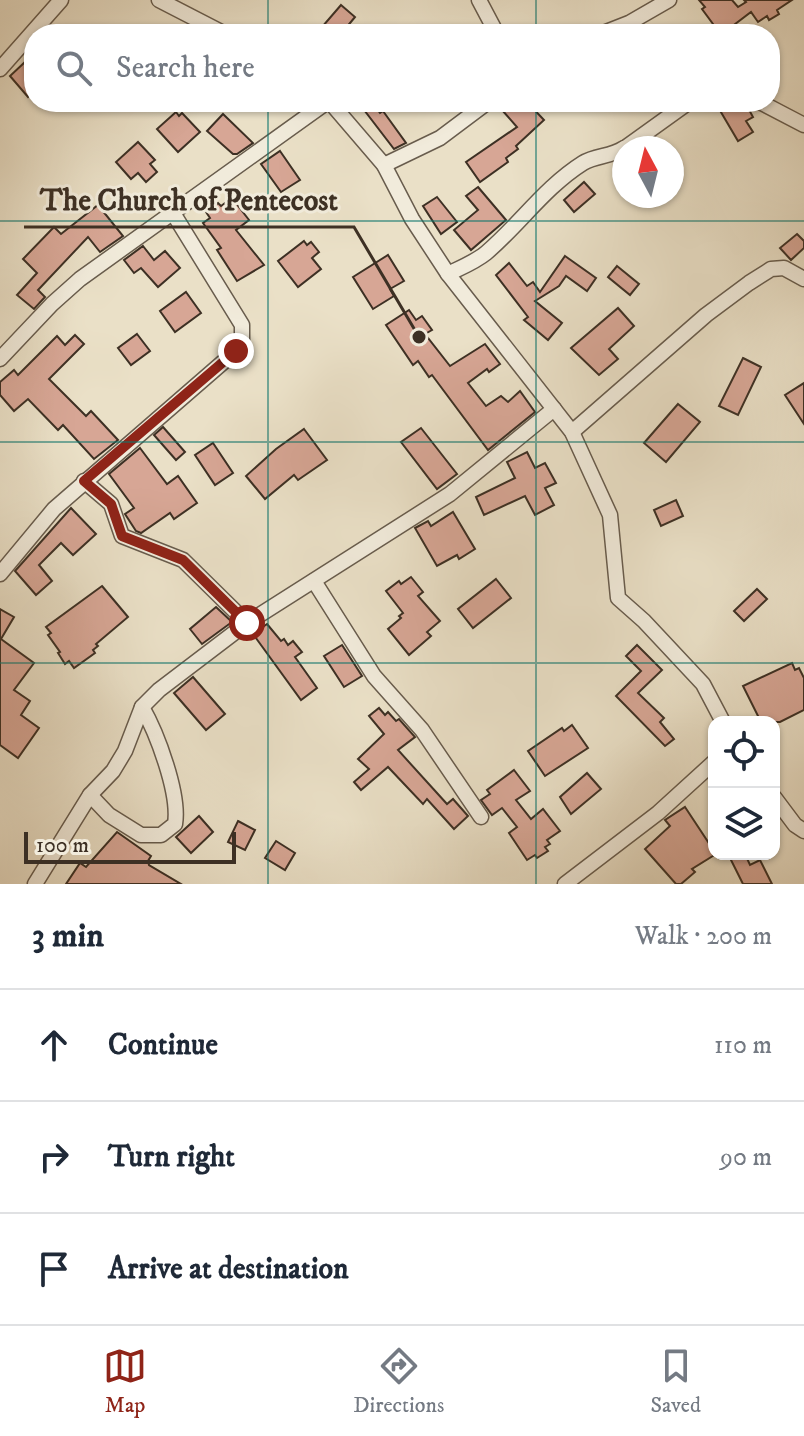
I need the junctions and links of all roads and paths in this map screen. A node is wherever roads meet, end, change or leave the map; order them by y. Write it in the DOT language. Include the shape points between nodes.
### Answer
graph roads {
  1 [pos="61,0"];
  2 [pos="159,0"];
  3 [pos="479,0"];
  4 [pos="669,0"];
  5 [pos="40,24"];
  6 [pos="206,24"];
  7 [pos="492,24"];
  8 [pos="626,24"];
  9 [pos="24,42"];
  10 [pos="0,69"];
  11 [pos="314,112"];
  12 [pos="337,112"];
  13 [pos="475,112"];
  14 [pos="675,112"];
  15 [pos="779,112"];
  16 [pos="804,125"];
  17 [pos="641,136"];
  18 [pos="612,154"];
  19 [pos="384,165"];
  20 [pos="173,213"];
  21 [pos="448,274"];
  22 [pos="804,279"];
  23 [pos="0,359"];
  24 [pos="554,409"];
  25 [pos="572,432"];
  26 [pos="84,481"];
  27 [pos="0,574"];
  28 [pos="314,581"];
  29 [pos="247,623"];
  30 [pos="142,707"];
  31 [pos="720,716"];
  32 [pos="708,767"];
  33 [pos="90,795"];
  34 [pos="780,805"];
  35 [pos="481,817"];
  36 [pos="804,831"];
  37 [pos="35,884"];
  38 [pos="565,884"];
  1 -- 5 [label="street"];
  2 -- 6 [label="street"];
  3 -- 7 [label="street"];
  4 -- 8 [label="street"];
  9 -- 10 [label="street"];
  11 -- 20 [label="street"];
  12 -- 19 [label="street"];
  13 -- 19 [label="street" via="440,138"];
  14 -- 17 [label="street"];
  15 -- 16 [label="street"];
  18 -- 21 [label="street" via="585,162 483,256"];
  19 -- 21 [label="street"];
  20 -- 23 [label="street" via="80,279"];
  20 -- 26 [label="street" via="242,325 242,341"];
  21 -- 24 [label="street"];
  22 -- 25 [label="street" via="784,268 771,269 749,283"];
  24 -- 25 [label="street"];
  24 -- 28 [label="street" via="450,494"];
  25 -- 31 [label="street" via="610,515 618,598 703,684"];
  26 -- 27 [label="street" via="34,530"];
  26 -- 29 [label="street" via="111,504 122,536 183,560"];
  28 -- 29 [label="street"];
  28 -- 35 [label="street" via="374,676 422,730"];
  29 -- 30 [label="street"];
  30 -- 33 [label="street" via="125,751"];
  30 -- 33 [label="street" via="167,764 175,824 161,835 141,835 109,815"];
  32 -- 38 [label="street"];
  33 -- 37 [label="street"];
  34 -- 36 [label="street"];
}
